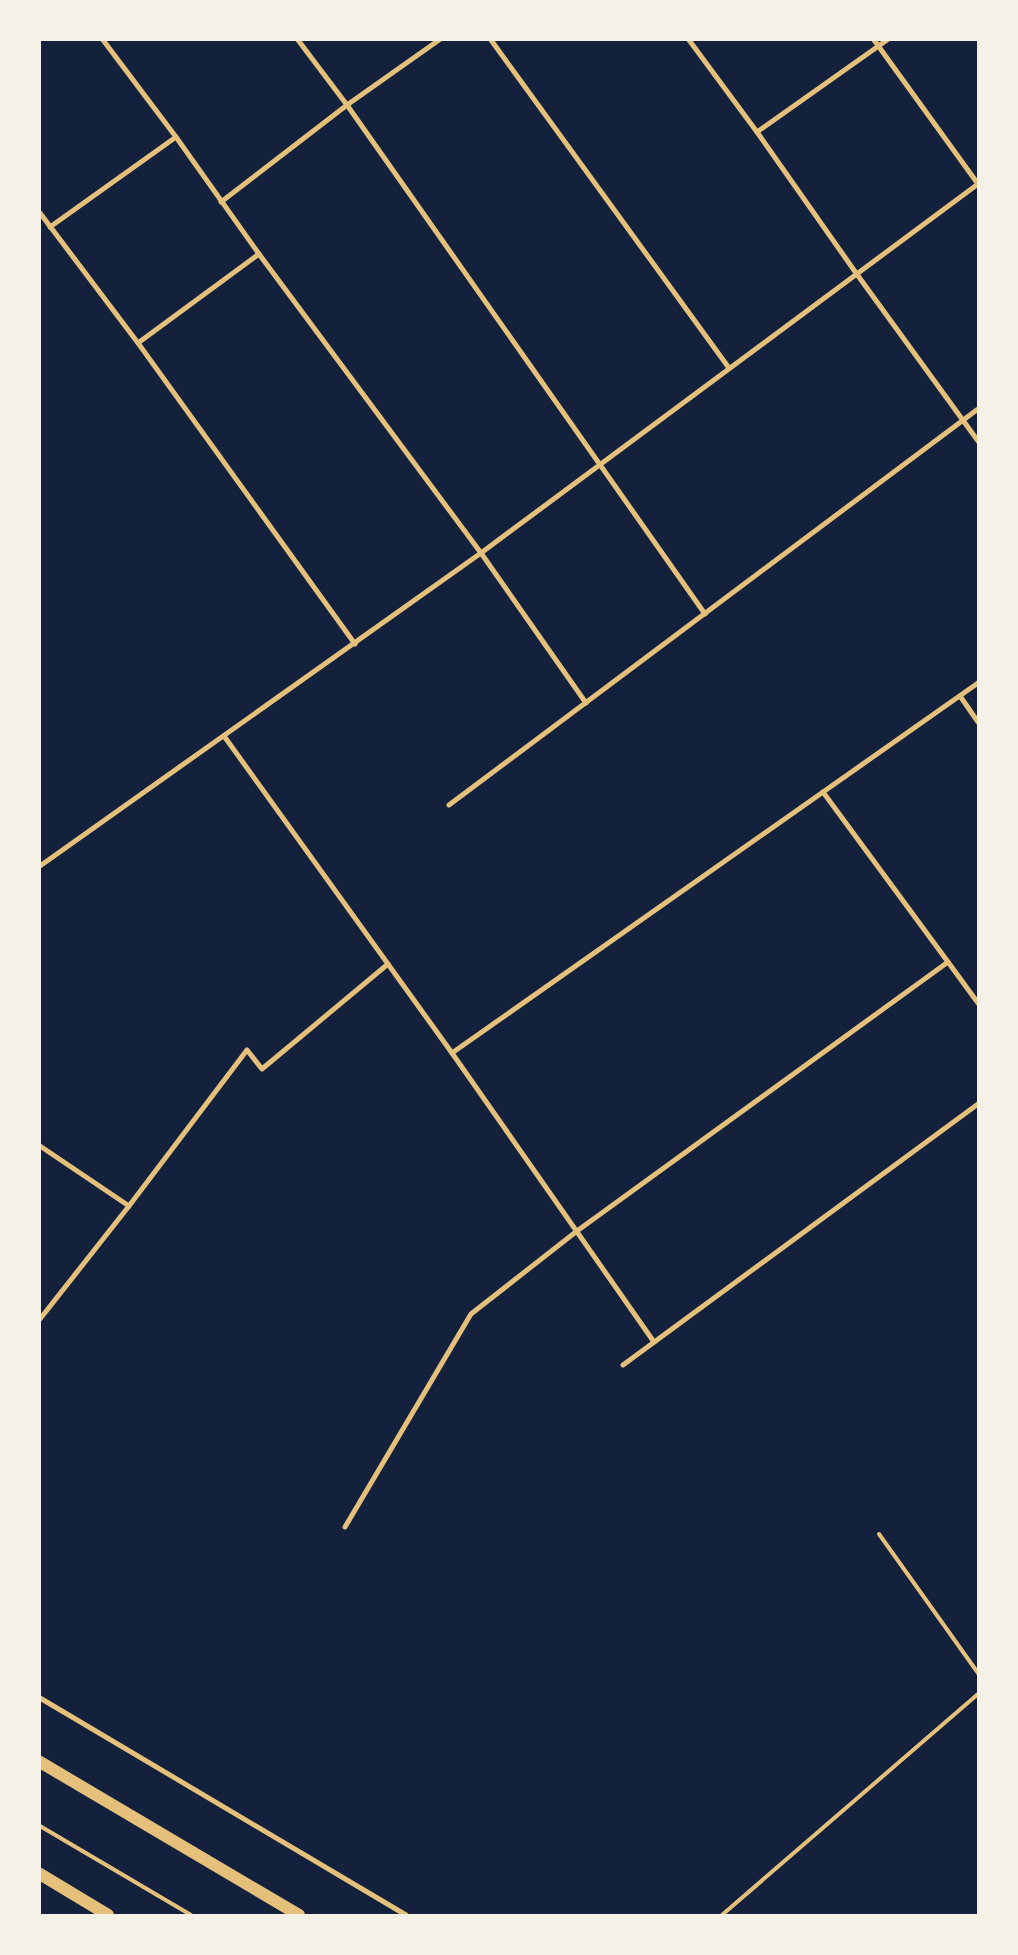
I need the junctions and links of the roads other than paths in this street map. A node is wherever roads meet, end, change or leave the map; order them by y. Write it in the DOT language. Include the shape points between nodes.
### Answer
graph roads {
  1 [pos="103,40"];
  2 [pos="298,40"];
  3 [pos="439,40"];
  4 [pos="491,40"];
  5 [pos="689,40"];
  6 [pos="874,40"];
  7 [pos="888,40"];
  8 [pos="879,47"];
  9 [pos="347,105"];
  10 [pos="757,132"];
  11 [pos="176,138"];
  12 [pos="978,184"];
  13 [pos="221,202"];
  14 [pos="40,213"];
  15 [pos="50,227"];
  16 [pos="259,254"];
  17 [pos="856,273"];
  18 [pos="138,343"];
  19 [pos="729,368"];
  20 [pos="978,410"];
  21 [pos="963,420"];
  22 [pos="978,441"];
  23 [pos="600,464"];
  24 [pos="481,553"];
  25 [pos="705,614"];
  26 [pos="355,644"];
  27 [pos="978,683"];
  28 [pos="960,696"];
  29 [pos="586,703"];
  30 [pos="978,722"];
  31 [pos="224,736"];
  32 [pos="822,792"];
  33 [pos="449,805"];
  34 [pos="40,866"];
  35 [pos="948,962"];
  36 [pos="388,964"];
  37 [pos="978,1003"];
  38 [pos="452,1053"];
  39 [pos="978,1104"];
  40 [pos="40,1146"];
  41 [pos="128,1206"];
  42 [pos="576,1231"];
  43 [pos="40,1318"];
  44 [pos="654,1342"];
  45 [pos="624,1365"];
  46 [pos="345,1526"];
  47 [pos="879,1534"];
  48 [pos="978,1673"];
  49 [pos="978,1694"];
  50 [pos="40,1698"];
  51 [pos="40,1762"];
  52 [pos="40,1826"];
  53 [pos="40,1874"];
  54 [pos="108,1915"];
  55 [pos="191,1915"];
  56 [pos="299,1915"];
  57 [pos="406,1915"];
  58 [pos="722,1915"];
  1 -- 11 [label="street"];
  2 -- 9 [label="street"];
  3 -- 9 [label="street"];
  4 -- 19 [label="street"];
  5 -- 10 [label="street"];
  6 -- 8 [label="street"];
  7 -- 8 [label="street"];
  8 -- 10 [label="street"];
  8 -- 12 [label="street"];
  9 -- 13 [label="street"];
  9 -- 23 [label="street"];
  10 -- 17 [label="street"];
  11 -- 13 [label="street"];
  11 -- 15 [label="street"];
  12 -- 17 [label="street"];
  13 -- 16 [label="street"];
  14 -- 15 [label="street"];
  15 -- 18 [label="street"];
  16 -- 18 [label="street"];
  16 -- 24 [label="street"];
  17 -- 19 [label="street"];
  17 -- 21 [label="street"];
  18 -- 26 [label="street"];
  19 -- 23 [label="street"];
  20 -- 21 [label="street"];
  21 -- 22 [label="street"];
  21 -- 25 [label="street"];
  23 -- 24 [label="street"];
  23 -- 25 [label="street"];
  24 -- 26 [label="street"];
  24 -- 29 [label="street"];
  25 -- 29 [label="street"];
  26 -- 31 [label="street"];
  27 -- 28 [label="street"];
  28 -- 30 [label="street"];
  28 -- 32 [label="street"];
  29 -- 33 [label="street"];
  31 -- 34 [label="street"];
  31 -- 36 [label="street"];
  32 -- 35 [label="street"];
  32 -- 38 [label="street"];
  35 -- 37 [label="street"];
  35 -- 42 [label="street"];
  36 -- 38 [label="street"];
  36 -- 41 [label="street" via="262,1069 246,1050"];
  38 -- 42 [label="street"];
  39 -- 44 [label="street"];
  40 -- 41 [label="street"];
  41 -- 43 [label="street"];
  42 -- 44 [label="street"];
  42 -- 46 [label="street" via="471,1314"];
  44 -- 45 [label="street"];
  47 -- 48 [label="lane"];
  49 -- 58 [label="lane"];
  50 -- 57 [label="street"];
  51 -- 56 [label="main road"];
  52 -- 55 [label="lane"];
  53 -- 54 [label="main road"];
}
